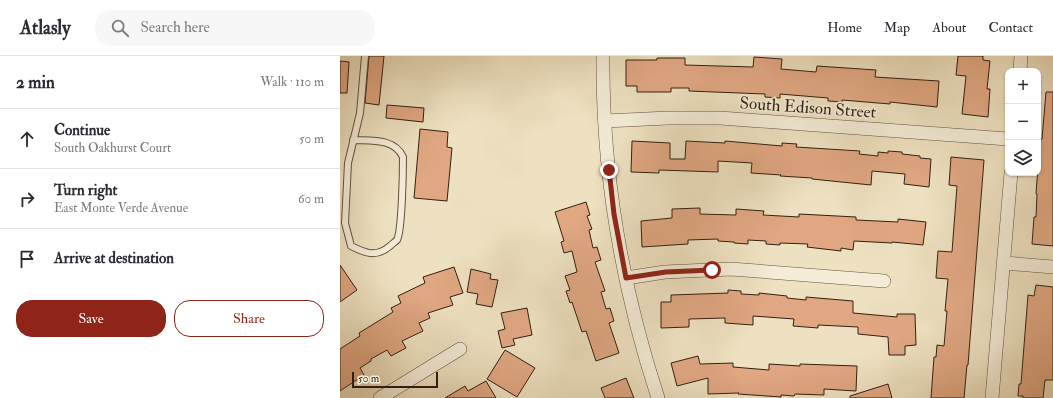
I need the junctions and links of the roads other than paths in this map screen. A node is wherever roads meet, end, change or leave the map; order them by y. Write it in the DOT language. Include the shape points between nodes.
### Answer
graph roads {
  1 [pos="365,56"];
  2 [pos="603,56"];
  3 [pos="1021,56"];
  4 [pos="1020,68"];
  5 [pos="605,121"];
  6 [pos="1005,139"];
  7 [pos="353,140"];
  8 [pos="1011,176"];
  9 [pos="1004,263"];
  10 [pos="1053,267"];
  11 [pos="626,278"];
  12 [pos="884,281"];
  13 [pos="460,349"];
  14 [pos="380,398"];
  15 [pos="658,398"];
  16 [pos="992,398"];
  1 -- 7 [label="lane" via="360,113"];
  2 -- 5 [label="street"];
  3 -- 4 [label="street"];
  5 -- 6 [label="street, South Edison Street" via="720,118"];
  5 -- 11 [label="street" via="614,214"];
  7 -- 7 [label="lane" via="348,163 346,223 351,246 376,254 397,239 403,157 400,150 392,144"];
  8 -- 9 [label="street"];
  9 -- 10 [label="street"];
  9 -- 16 [label="street"];
  11 -- 12 [label="street" via="666,272 731,270"];
  11 -- 15 [label="street" via="644,356"];
  13 -- 14 [label="street"];
}
